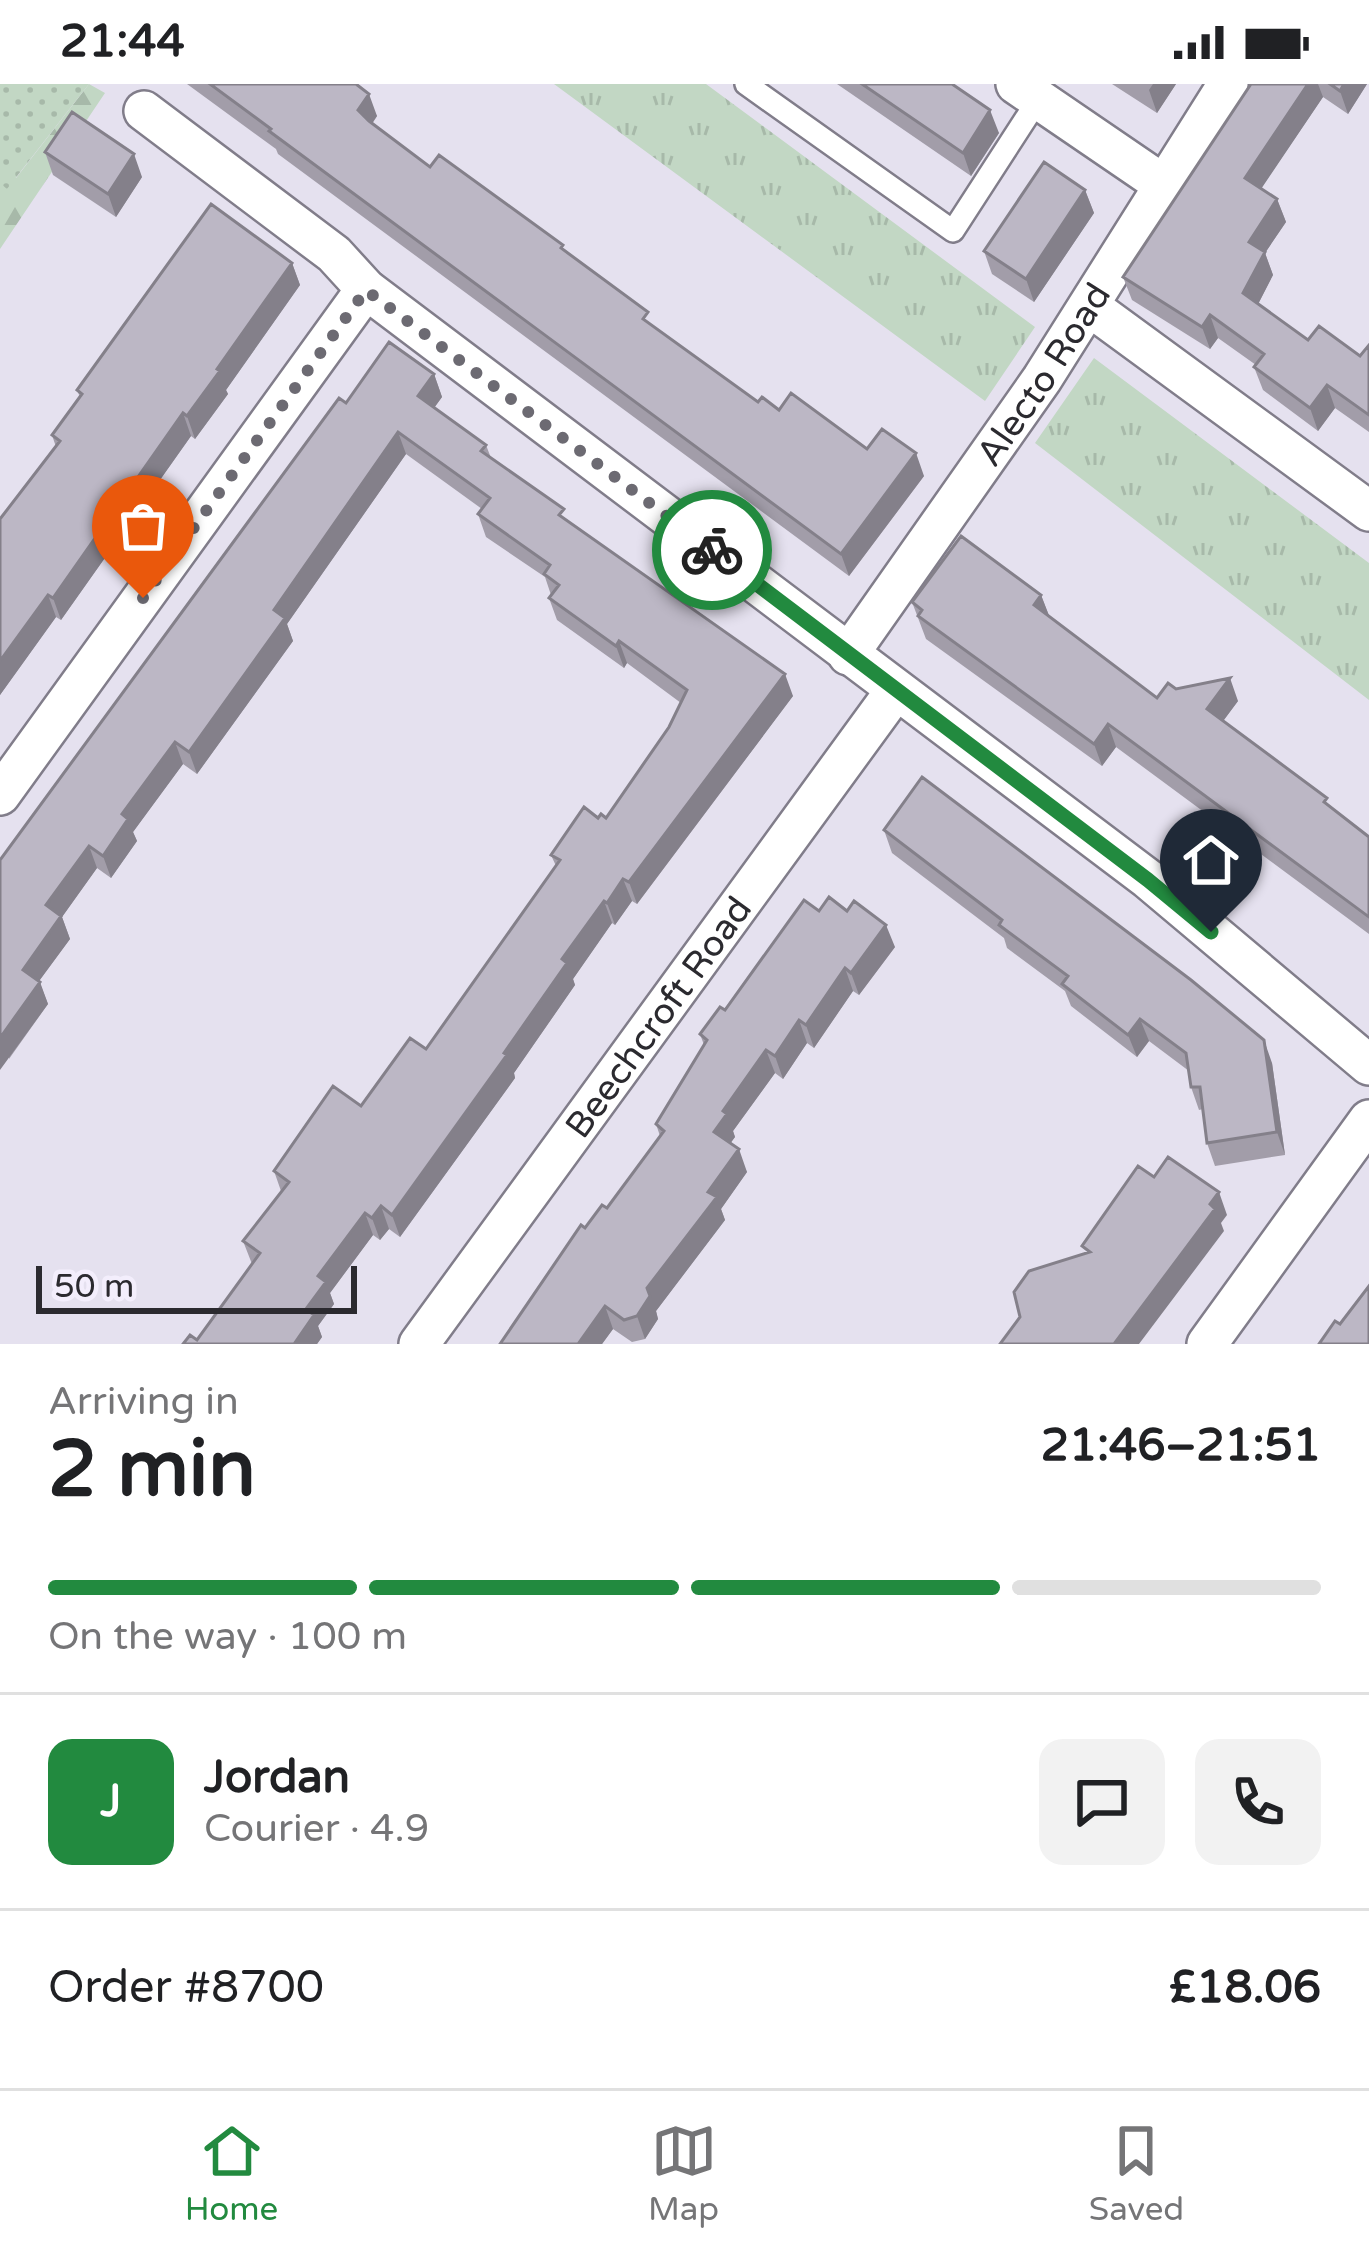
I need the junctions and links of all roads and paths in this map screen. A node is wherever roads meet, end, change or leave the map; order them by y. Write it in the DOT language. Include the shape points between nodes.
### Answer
graph roads {
  1 [pos="746,84"];
  2 [pos="1228,84"];
  3 [pos="1034,89"];
  4 [pos="145,111"];
  5 [pos="1164,185"];
  6 [pos="366,290"];
  7 [pos="1089,306"];
  8 [pos="1369,511"];
  9 [pos="848,655"];
  10 [pos="896,690"];
  11 [pos="0,795"];
  12 [pos="1369,1065"];
  13 [pos="1369,1120"];
  14 [pos="419,1344"];
  15 [pos="1207,1344"];
  1 -- 3 [label="lane" via="952,231"];
  2 -- 5 [label="street, Alecto Road"];
  3 -- 5 [label="street"];
  4 -- 6 [label="street" via="334,254"];
  5 -- 7 [label="street, Alecto Road"];
  6 -- 9 [label="street"];
  6 -- 11 [label="street"];
  7 -- 8 [label="street"];
  7 -- 9 [label="street, Alecto Road"];
  9 -- 10 [label="street"];
  10 -- 12 [label="street" via="1148,880"];
  10 -- 14 [label="street, Beechcroft Road"];
  13 -- 15 [label="street"];
}
